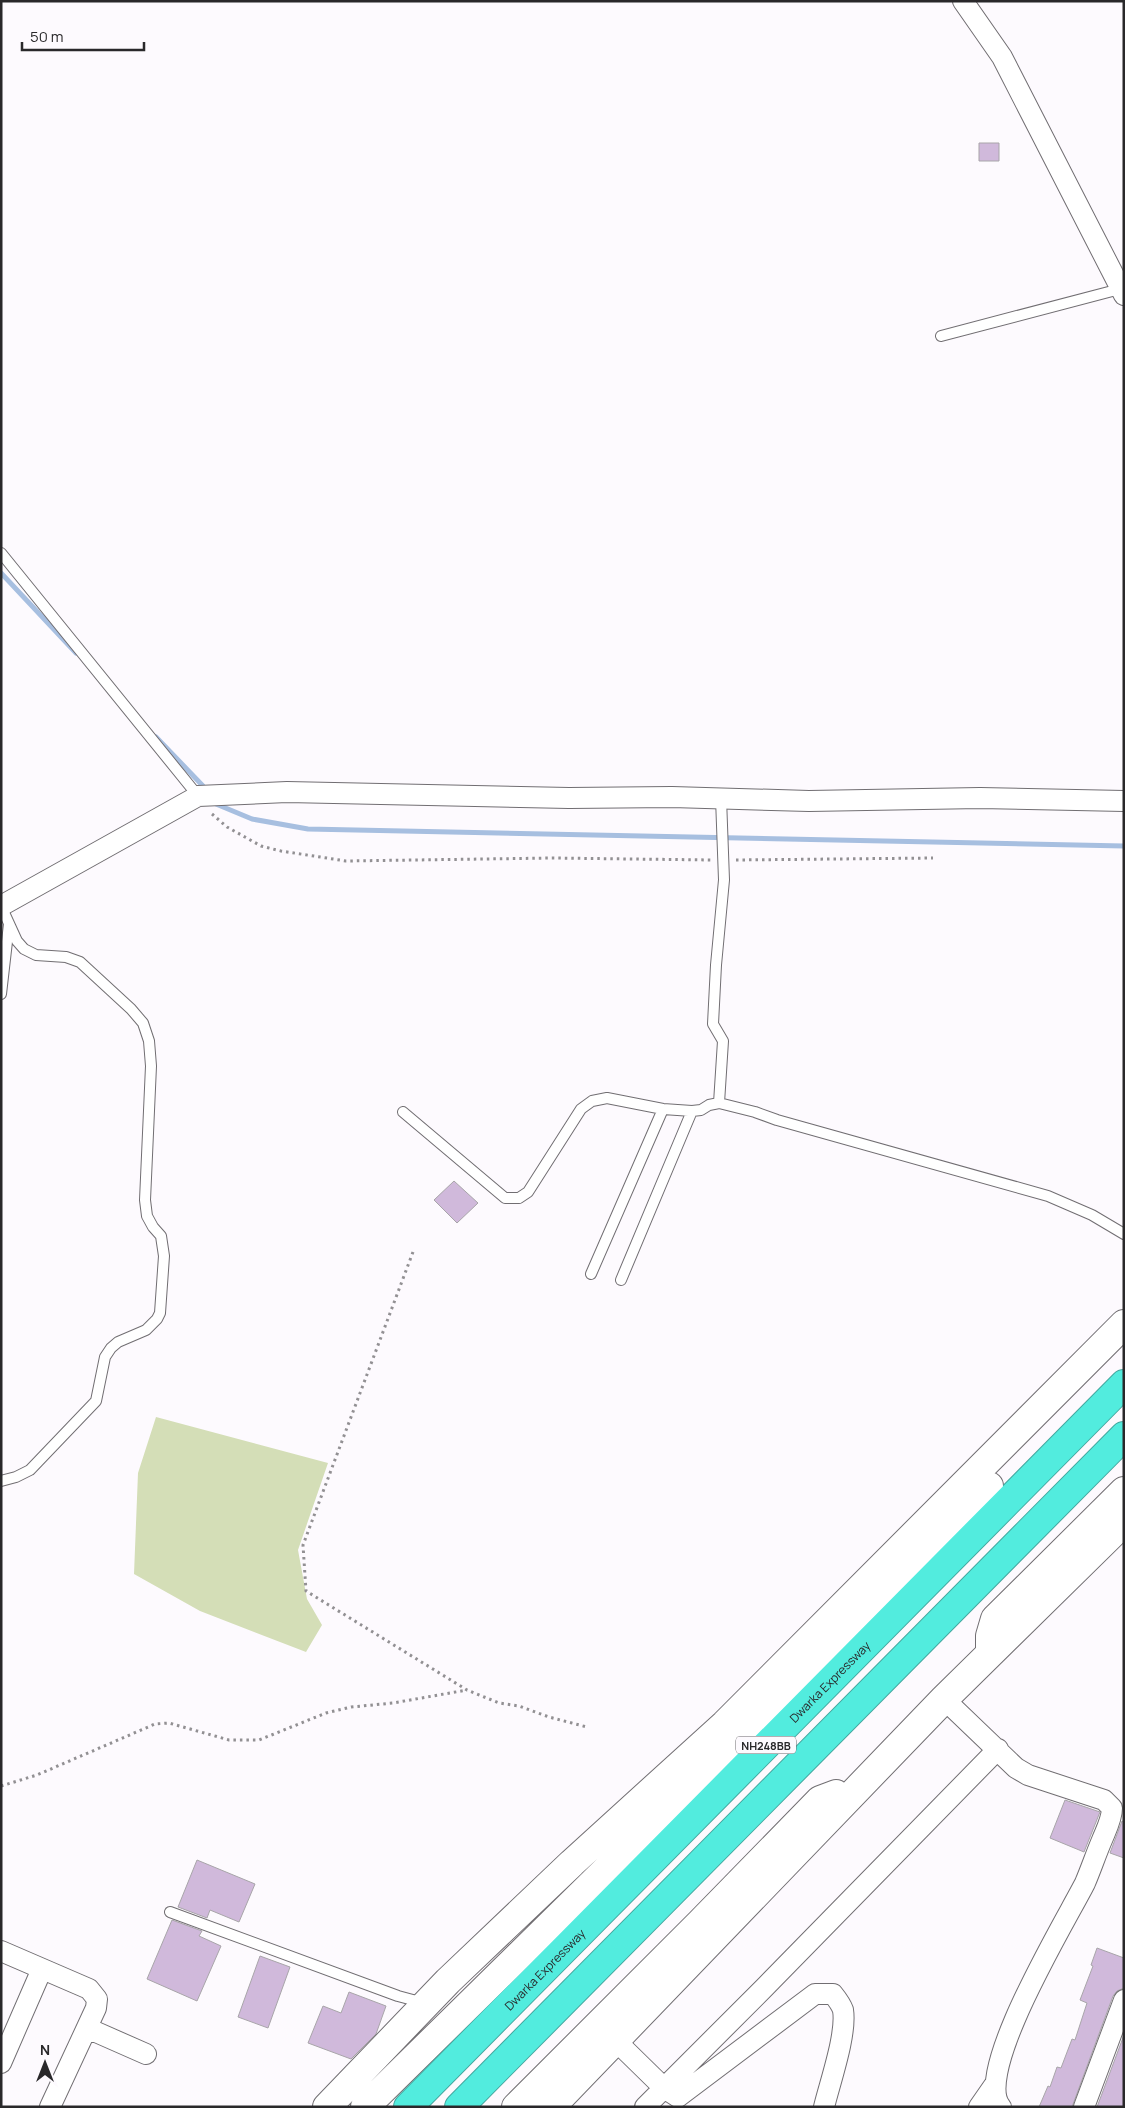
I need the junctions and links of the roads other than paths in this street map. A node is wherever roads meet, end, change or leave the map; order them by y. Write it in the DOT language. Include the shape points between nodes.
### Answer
graph roads {
  1 [pos="963,1"];
  2 [pos="1122,292"];
  3 [pos="940,336"];
  4 [pos="1,552"];
  5 [pos="198,796"];
  6 [pos="721,798"];
  7 [pos="1124,801"];
  8 [pos="4,912"];
  9 [pos="1,994"];
  10 [pos="719,1103"];
  11 [pos="663,1109"];
  12 [pos="692,1111"];
  13 [pos="403,1112"];
  14 [pos="1124,1234"];
  15 [pos="591,1274"];
  16 [pos="621,1280"];
  17 [pos="1121,1327"];
  18 [pos="1124,1384"];
  19 [pos="1124,1436"];
  20 [pos="1,1481"];
  21 [pos="1124,1491"];
  22 [pos="1124,1522"];
  23 [pos="990,1653"];
  24 [pos="944,1699"];
  25 [pos="998,1749"];
  26 [pos="859,1787"];
  27 [pos="170,1912"];
  28 [pos="1,1952"];
  29 [pos="42,1969"];
  30 [pos="1124,2000"];
  31 [pos="427,2004"];
  32 [pos="87,2028"];
  33 [pos="616,2041"];
  34 [pos="146,2054"];
  35 [pos="1,2063"];
  36 [pos="995,2084"];
  37 [pos="664,2088"];
  38 [pos="50,2107"];
  39 [pos="327,2107"];
  40 [pos="365,2107"];
  41 [pos="408,2107"];
  42 [pos="459,2107"];
  43 [pos="516,2107"];
  44 [pos="551,2107"];
  45 [pos="645,2107"];
  46 [pos="824,2107"];
  47 [pos="979,2107"];
  48 [pos="1001,2107"];
  49 [pos="1084,2107"];
  1 -- 2 [label="street" via="1002,58"];
  2 -- 3 [label="lane"];
  4 -- 5 [label="lane"];
  5 -- 6 [label="street" via="287,792"];
  5 -- 8 [label="street"];
  6 -- 7 [label="street"];
  6 -- 10 [label="lane" via="724,880 713,1024 723,1041"];
  8 -- 9 [label="lane"];
  8 -- 20 [label="lane" via="24,949 36,955 74,959 86,965 143,1024 149,1041 151,1066 145,1200 147,1216 161,1236 164,1256 157,1319 146,1330 111,1348 105,1357 96,1401 30,1470"];
  10 -- 12 [label="lane"];
  10 -- 14 [label="lane" via="1048,1196 1092,1214"];
  11 -- 12 [label="lane"];
  11 -- 13 [label="lane" via="607,1098 592,1101 581,1109 528,1192 519,1198 505,1198"];
  11 -- 15 [label="lane"];
  12 -- 16 [label="lane"];
  17 -- 31 [label="street" via="725,1724 572,1863"];
  17 -- 40 [label="street" via="1085,1388 740,1738"];
  18 -- 41 [label="highway, Dwarka Expressway / NH248BB"];
  19 -- 42 [label="highway, NH248BB"];
  21 -- 23 [label="street" via="995,1619"];
  22 -- 23 [label="street"];
  23 -- 24 [label="street"];
  24 -- 25 [label="street"];
  24 -- 26 [label="street"];
  25 -- 36 [label="street" via="1012,1765 1028,1775 1104,1800 1112,1808 1110,1821 1085,1881 1024,1999 998,2064"];
  25 -- 37 [label="street"];
  26 -- 33 [label="street"];
  26 -- 43 [label="street" via="820,1800"];
  27 -- 31 [label="lane"];
  28 -- 29 [label="street"];
  29 -- 32 [label="street" via="94,1993 96,2008"];
  29 -- 35 [label="street"];
  30 -- 49 [label="street"];
  31 -- 39 [label="street"];
  32 -- 34 [label="street"];
  32 -- 38 [label="street"];
  33 -- 37 [label="street"];
  33 -- 44 [label="street"];
  36 -- 47 [label="street"];
  36 -- 48 [label="street"];
  37 -- 45 [label="street"];
  37 -- 46 [label="street" via="678,2096 815,1994 833,1994 843,2010 843,2027"];
}
